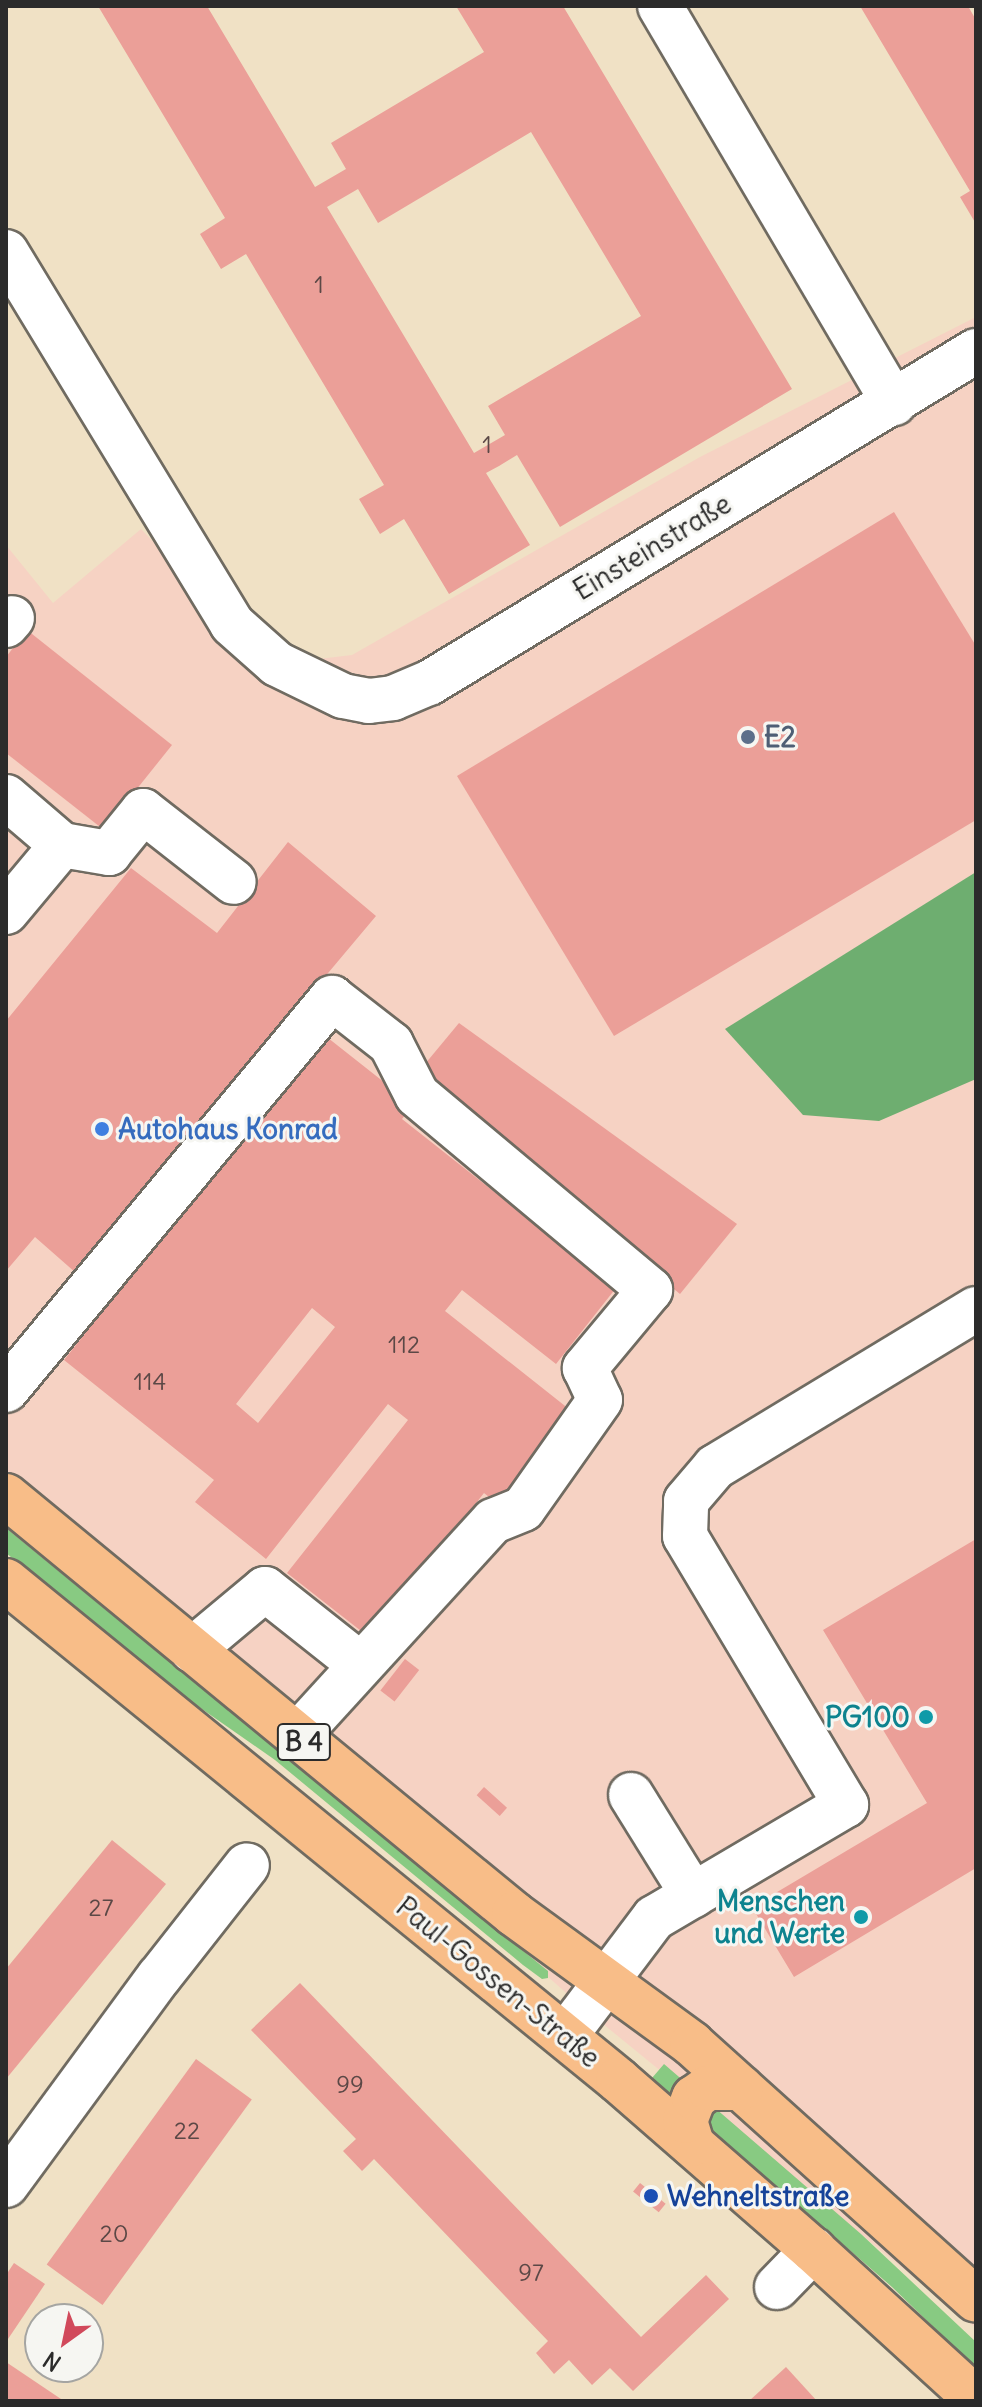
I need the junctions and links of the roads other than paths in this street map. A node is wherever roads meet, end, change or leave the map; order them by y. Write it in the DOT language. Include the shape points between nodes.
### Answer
graph roads {
  1 [pos="660,6"];
  2 [pos="6,252"];
  3 [pos="976,351"];
  4 [pos="894,403"];
  5 [pos="6,797"];
  6 [pos="62,845"];
  7 [pos="234,882"];
  8 [pos="6,912"];
  9 [pos="976,1309"];
  10 [pos="6,1390"];
  11 [pos="6,1496"];
  12 [pos="6,1581"];
  13 [pos="192,1650"];
  14 [pos="361,1665"];
  15 [pos="297,1736"];
  16 [pos="631,1795"];
  17 [pos="247,1865"];
  18 [pos="693,1895"];
  19 [pos="607,1981"];
  20 [pos="565,2036"];
  21 [pos="741,2088"];
  22 [pos="692,2144"];
  23 [pos="6,2185"];
  24 [pos="813,2250"];
  25 [pos="777,2287"];
  26 [pos="976,2300"];
  27 [pos="976,2399"];
  1 -- 4 [label="street"];
  2 -- 4 [label="street, Einsteinstraße" via="232,624 277,664 343,696 369,701 393,698 429,683"];
  3 -- 4 [label="street, Einsteinstraße"];
  5 -- 6 [label="street"];
  6 -- 7 [label="street" via="109,853 143,811"];
  6 -- 8 [label="street"];
  9 -- 18 [label="street" via="715,1467 686,1501 685,1536 846,1805"];
  10 -- 14 [label="street" via="332,998 391,1044 417,1095 650,1290 585,1368 600,1400 523,1509 493,1521"];
  11 -- 13 [label="main road, B 4"];
  12 -- 20 [label="main road, Paul-Gossen-Straße / B 4"];
  13 -- 14 [label="street" via="265,1589"];
  13 -- 15 [label="main road, B 4"];
  14 -- 15 [label="street"];
  15 -- 19 [label="main road, B 4" via="514,1914"];
  16 -- 18 [label="street"];
  17 -- 23 [label="street"];
  18 -- 19 [label="street" via="654,1918"];
  19 -- 20 [label="street"];
  19 -- 21 [label="main road, B 4"];
  20 -- 22 [label="main road, Paul-Gossen-Straße / B 4"];
  21 -- 22 [label="main road" via="708,2088 694,2098 685,2121"];
  21 -- 26 [label="main road, B 4"];
  22 -- 24 [label="main road, Paul-Gossen-Straße / B 4"];
  24 -- 25 [label="street"];
  24 -- 27 [label="main road, Paul-Gossen-Straße / B 4"];
}
